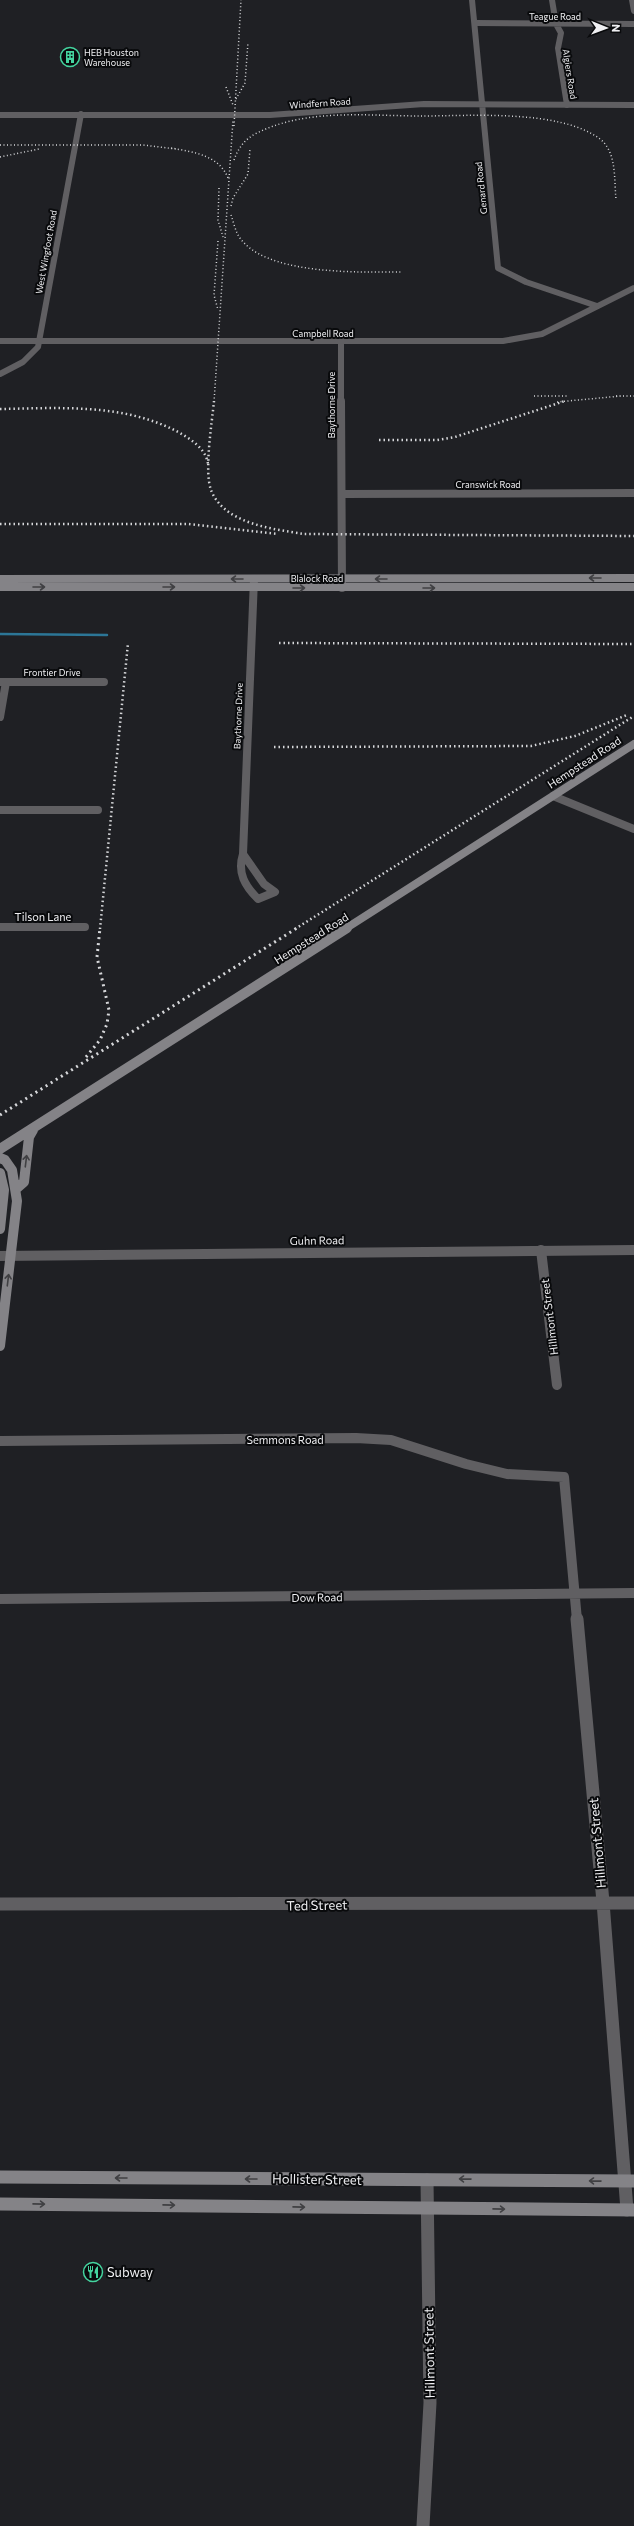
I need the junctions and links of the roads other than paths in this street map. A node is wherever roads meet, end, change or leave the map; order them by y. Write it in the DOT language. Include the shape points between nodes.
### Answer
graph roads {
  1 [pos="472,0"];
  2 [pos="552,0"];
  3 [pos="632,0"];
  4 [pos="634,11"];
  5 [pos="475,23"];
  6 [pos="556,24"];
  7 [pos="634,24"];
  8 [pos="484,105"];
  9 [pos="567,105"];
  10 [pos="634,105"];
  11 [pos="2,114"];
  12 [pos="81,114"];
  13 [pos="634,288"];
  14 [pos="597,306"];
  15 [pos="0,341"];
  16 [pos="39,341"];
  17 [pos="341,342"];
  18 [pos="0,374"];
  19 [pos="634,493"];
  20 [pos="342,494"];
  21 [pos="104,578"];
  22 [pos="616,578"];
  23 [pos="634,578"];
  24 [pos="0,579"];
  25 [pos="254,579"];
  26 [pos="342,579"];
  27 [pos="479,579"];
  28 [pos="0,587"];
  29 [pos="103,587"];
  30 [pos="617,587"];
  31 [pos="634,587"];
  32 [pos="253,588"];
  33 [pos="342,588"];
  34 [pos="480,588"];
  35 [pos="3,682"];
  36 [pos="104,682"];
  37 [pos="0,717"];
  38 [pos="634,744"];
  39 [pos="553,796"];
  40 [pos="0,810"];
  41 [pos="98,810"];
  42 [pos="634,830"];
  43 [pos="243,854"];
  44 [pos="0,927"];
  45 [pos="85,927"];
  46 [pos="33,1130"];
  47 [pos="0,1149"];
  48 [pos="0,1158"];
  49 [pos="0,1173"];
  50 [pos="2,1189"];
  51 [pos="16,1189"];
  52 [pos="0,1229"];
  53 [pos="541,1250"];
  54 [pos="634,1250"];
  55 [pos="0,1256"];
  56 [pos="11,1256"];
  57 [pos="0,1346"];
  58 [pos="557,1385"];
  59 [pos="0,1441"];
  60 [pos="564,1477"];
  61 [pos="574,1593"];
  62 [pos="634,1593"];
  63 [pos="0,1599"];
  64 [pos="603,1902"];
  65 [pos="634,1903"];
  66 [pos="0,1904"];
  67 [pos="0,2177"];
  68 [pos="427,2180"];
  69 [pos="629,2181"];
  70 [pos="0,2204"];
  71 [pos="427,2208"];
  72 [pos="630,2210"];
  73 [pos="423,2526"];
  1 -- 5 [label="street, Genard Road"];
  2 -- 6 [label="street, Algiers Road"];
  3 -- 4 [label="street"];
  5 -- 6 [label="street, Teague Road"];
  5 -- 8 [label="street, Genard Road"];
  6 -- 7 [label="street, Teague Road"];
  6 -- 9 [label="street, Algiers Road" via="561,33 558,48"];
  8 -- 9 [label="street, Windfern Road"];
  8 -- 12 [label="street, Windfern Road" via="406,105 270,115"];
  8 -- 14 [label="street, Genard Road" via="498,268 526,282"];
  9 -- 10 [label="street, Windfern Road"];
  11 -- 12 [label="street, Windfern Road"];
  12 -- 16 [label="street, West Wingfoot Road"];
  13 -- 14 [label="street, Campbell Road"];
  14 -- 17 [label="street, Campbell Road" via="542,334 523,339 495,342"];
  15 -- 16 [label="street, Campbell Road"];
  16 -- 17 [label="street, Campbell Road"];
  16 -- 18 [label="street, West Wingfoot Road" via="36,351 29,358"];
  17 -- 20 [label="street, Baythorne Drive"];
  19 -- 20 [label="street, Cranswick Road"];
  20 -- 26 [label="street, Baythorne Drive"];
  21 -- 24 [label="main road, Blalock Road"];
  25 -- 21 [label="main road, Blalock Road, one-way"];
  21 -- 29 [label="main road"];
  22 -- 23 [label="main road, Blalock Road"];
  22 -- 27 [label="main road, Blalock Road, one-way"];
  22 -- 30 [label="main road"];
  25 -- 26 [label="main road, Blalock Road"];
  25 -- 32 [label="street, Baythorne Drive"];
  27 -- 26 [label="main road, Blalock Road, one-way"];
  26 -- 33 [label="street, Baythorne Drive"];
  27 -- 34 [label="main road"];
  28 -- 29 [label="main road, Blalock Road, one-way"];
  29 -- 32 [label="main road, Blalock Road, one-way"];
  30 -- 31 [label="main road, Blalock Road"];
  30 -- 34 [label="main road, Blalock Road"];
  32 -- 33 [label="main road, Blalock Road, one-way"];
  32 -- 43 [label="street, Baythorne Drive"];
  33 -- 34 [label="main road, Blalock Road, one-way"];
  35 -- 36 [label="street, Frontier Drive"];
  35 -- 37 [label="street"];
  38 -- 39 [label="main road, Hempstead Road"];
  39 -- 42 [label="street"];
  39 -- 46 [label="main road, Hempstead Road"];
  40 -- 41 [label="street"];
  43 -- 43 [label="street, Baythorne Drive" via="240,862 241,874 247,888 258,899 274,892 264,884"];
  44 -- 45 [label="street, Tilson Lane"];
  46 -- 47 [label="main road, Hempstead Road"];
  51 -- 46 [label="main road, one-way" via="24,1182 29,1137"];
  48 -- 51 [label="main road" via="5,1160 12,1170"];
  49 -- 50 [label="main road"];
  50 -- 52 [label="main road"];
  51 -- 56 [label="main road" via="16,1216"];
  53 -- 54 [label="street, Guhn Road"];
  53 -- 56 [label="street, Guhn Road"];
  53 -- 58 [label="street, Hillmont Street"];
  55 -- 56 [label="street, Guhn Road"];
  57 -- 56 [label="main road, one-way"];
  59 -- 60 [label="street, Semmons Road" via="356,1438 384,1440 507,1474"];
  60 -- 61 [label="street, Hillmont Street"];
  61 -- 62 [label="street, Dow Road"];
  61 -- 63 [label="street, Dow Road"];
  61 -- 64 [label="street, Hillmont Street"];
  64 -- 65 [label="street, Ted Street"];
  64 -- 66 [label="street, Ted Street"];
  64 -- 69 [label="street, Hillmont Street"];
  68 -- 67 [label="main road, Hollister Street, one-way"];
  69 -- 68 [label="main road, Hollister Street, one-way"];
  68 -- 71 [label="street, Hillmont Street"];
  69 -- 72 [label="street, Hillmont Street"];
  70 -- 71 [label="main road, one-way"];
  71 -- 72 [label="main road, one-way"];
  71 -- 73 [label="street, Hillmont Street" via="430,2403"];
}
